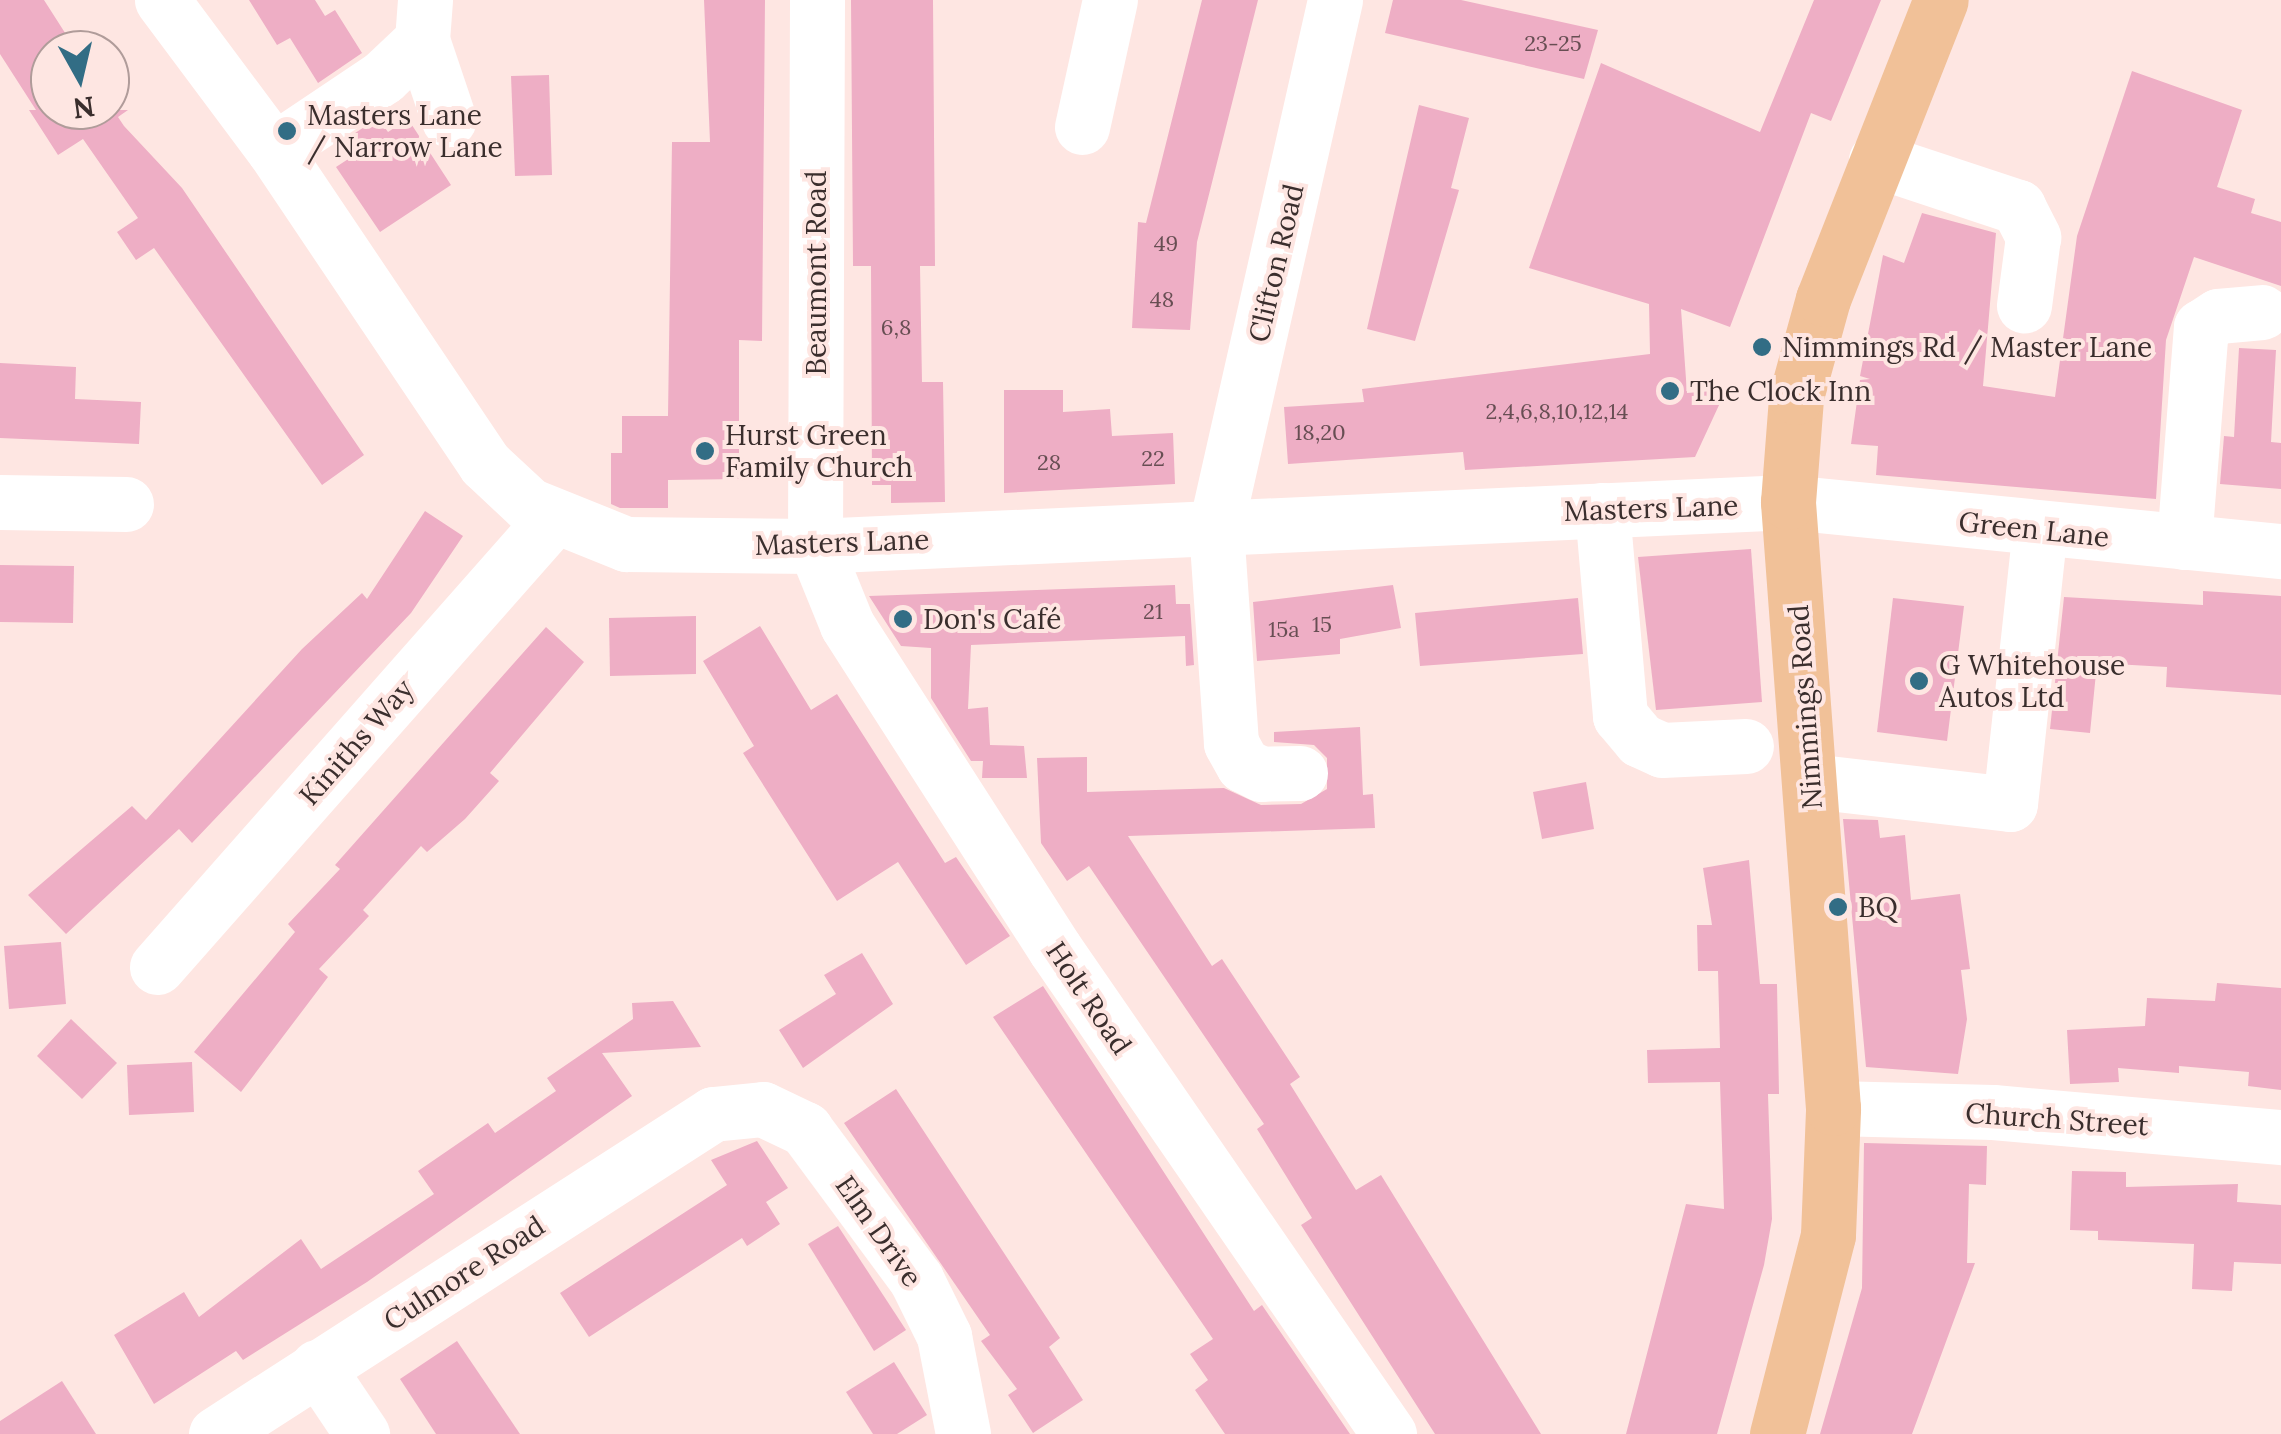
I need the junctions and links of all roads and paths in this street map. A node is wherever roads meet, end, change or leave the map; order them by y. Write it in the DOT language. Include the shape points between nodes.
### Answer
graph roads {
  1 [pos="162,0"];
  2 [pos="817,0"];
  3 [pos="1110,0"];
  4 [pos="1336,0"];
  5 [pos="1941,0"];
  6 [pos="424,20"];
  7 [pos="449,120"];
  8 [pos="1082,126"];
  9 [pos="274,150"];
  10 [pos="1876,160"];
  11 [pos="2024,305"];
  12 [pos="2262,312"];
  13 [pos="0,502"];
  14 [pos="1788,502"];
  15 [pos="126,504"];
  16 [pos="1602,510"];
  17 [pos="554,516"];
  18 [pos="1216,526"];
  19 [pos="2040,530"];
  20 [pos="2184,542"];
  21 [pos="816,546"];
  22 [pos="2281,551"];
  23 [pos="1746,746"];
  24 [pos="1300,773"];
  25 [pos="1811,781"];
  26 [pos="157,968"];
  27 [pos="1833,1108"];
  28 [pos="713,1114"];
  29 [pos="2281,1138"];
  30 [pos="317,1367"];
  31 [pos="216,1434"];
  32 [pos="362,1434"];
  33 [pos="962,1434"];
  34 [pos="1390,1434"];
  35 [pos="1778,1434"];
  1 -- 9 [label="street, Masters Lane"];
  2 -- 21 [label="street, Beaumont Road"];
  3 -- 8 [label="street"];
  4 -- 18 [label="street, Clifton Road"];
  5 -- 10 [label="main road, Nimmings Road"];
  6 -- 7 [label="street"];
  6 -- 9 [label="street" via="383,78"];
  9 -- 17 [label="street, Masters Lane" via="486,464 529,505"];
  10 -- 11 [label="street" via="2018,207 2033,237"];
  10 -- 14 [label="main road, Nimmings Road" via="1796,397"];
  12 -- 20 [label="street" via="2218,316 2201,327"];
  13 -- 15 [label="street"];
  14 -- 16 [label="street, Masters Lane"];
  14 -- 19 [label="street, Green Lane"];
  14 -- 25 [label="main road, Nimmings Road"];
  16 -- 18 [label="street, Masters Lane"];
  16 -- 23 [label="street" via="1620,716 1628,730 1662,750"];
  17 -- 21 [label="street, Masters Lane" via="626,544"];
  17 -- 26 [label="street, Kiniths Way"];
  18 -- 21 [label="street, Masters Lane"];
  18 -- 24 [label="street, Clifton Road" via="1232,743 1243,765 1261,774"];
  19 -- 20 [label="street, Green Lane"];
  19 -- 25 [label="street" via="2010,804"];
  20 -- 22 [label="street, Green Lane"];
  21 -- 34 [label="street, Holt Road" via="847,625 1054,949"];
  25 -- 27 [label="main road, Nimmings Road"];
  27 -- 29 [label="street, Church Street" via="1993,1112"];
  27 -- 35 [label="main road, Nimmings Road" via="1828,1235"];
  28 -- 30 [label="street, Culmore Road"];
  28 -- 33 [label="street, Elm Drive" via="763,1108 805,1129 916,1279 944,1336"];
  30 -- 31 [label="street, Culmore Road"];
  30 -- 32 [label="street"];
}
